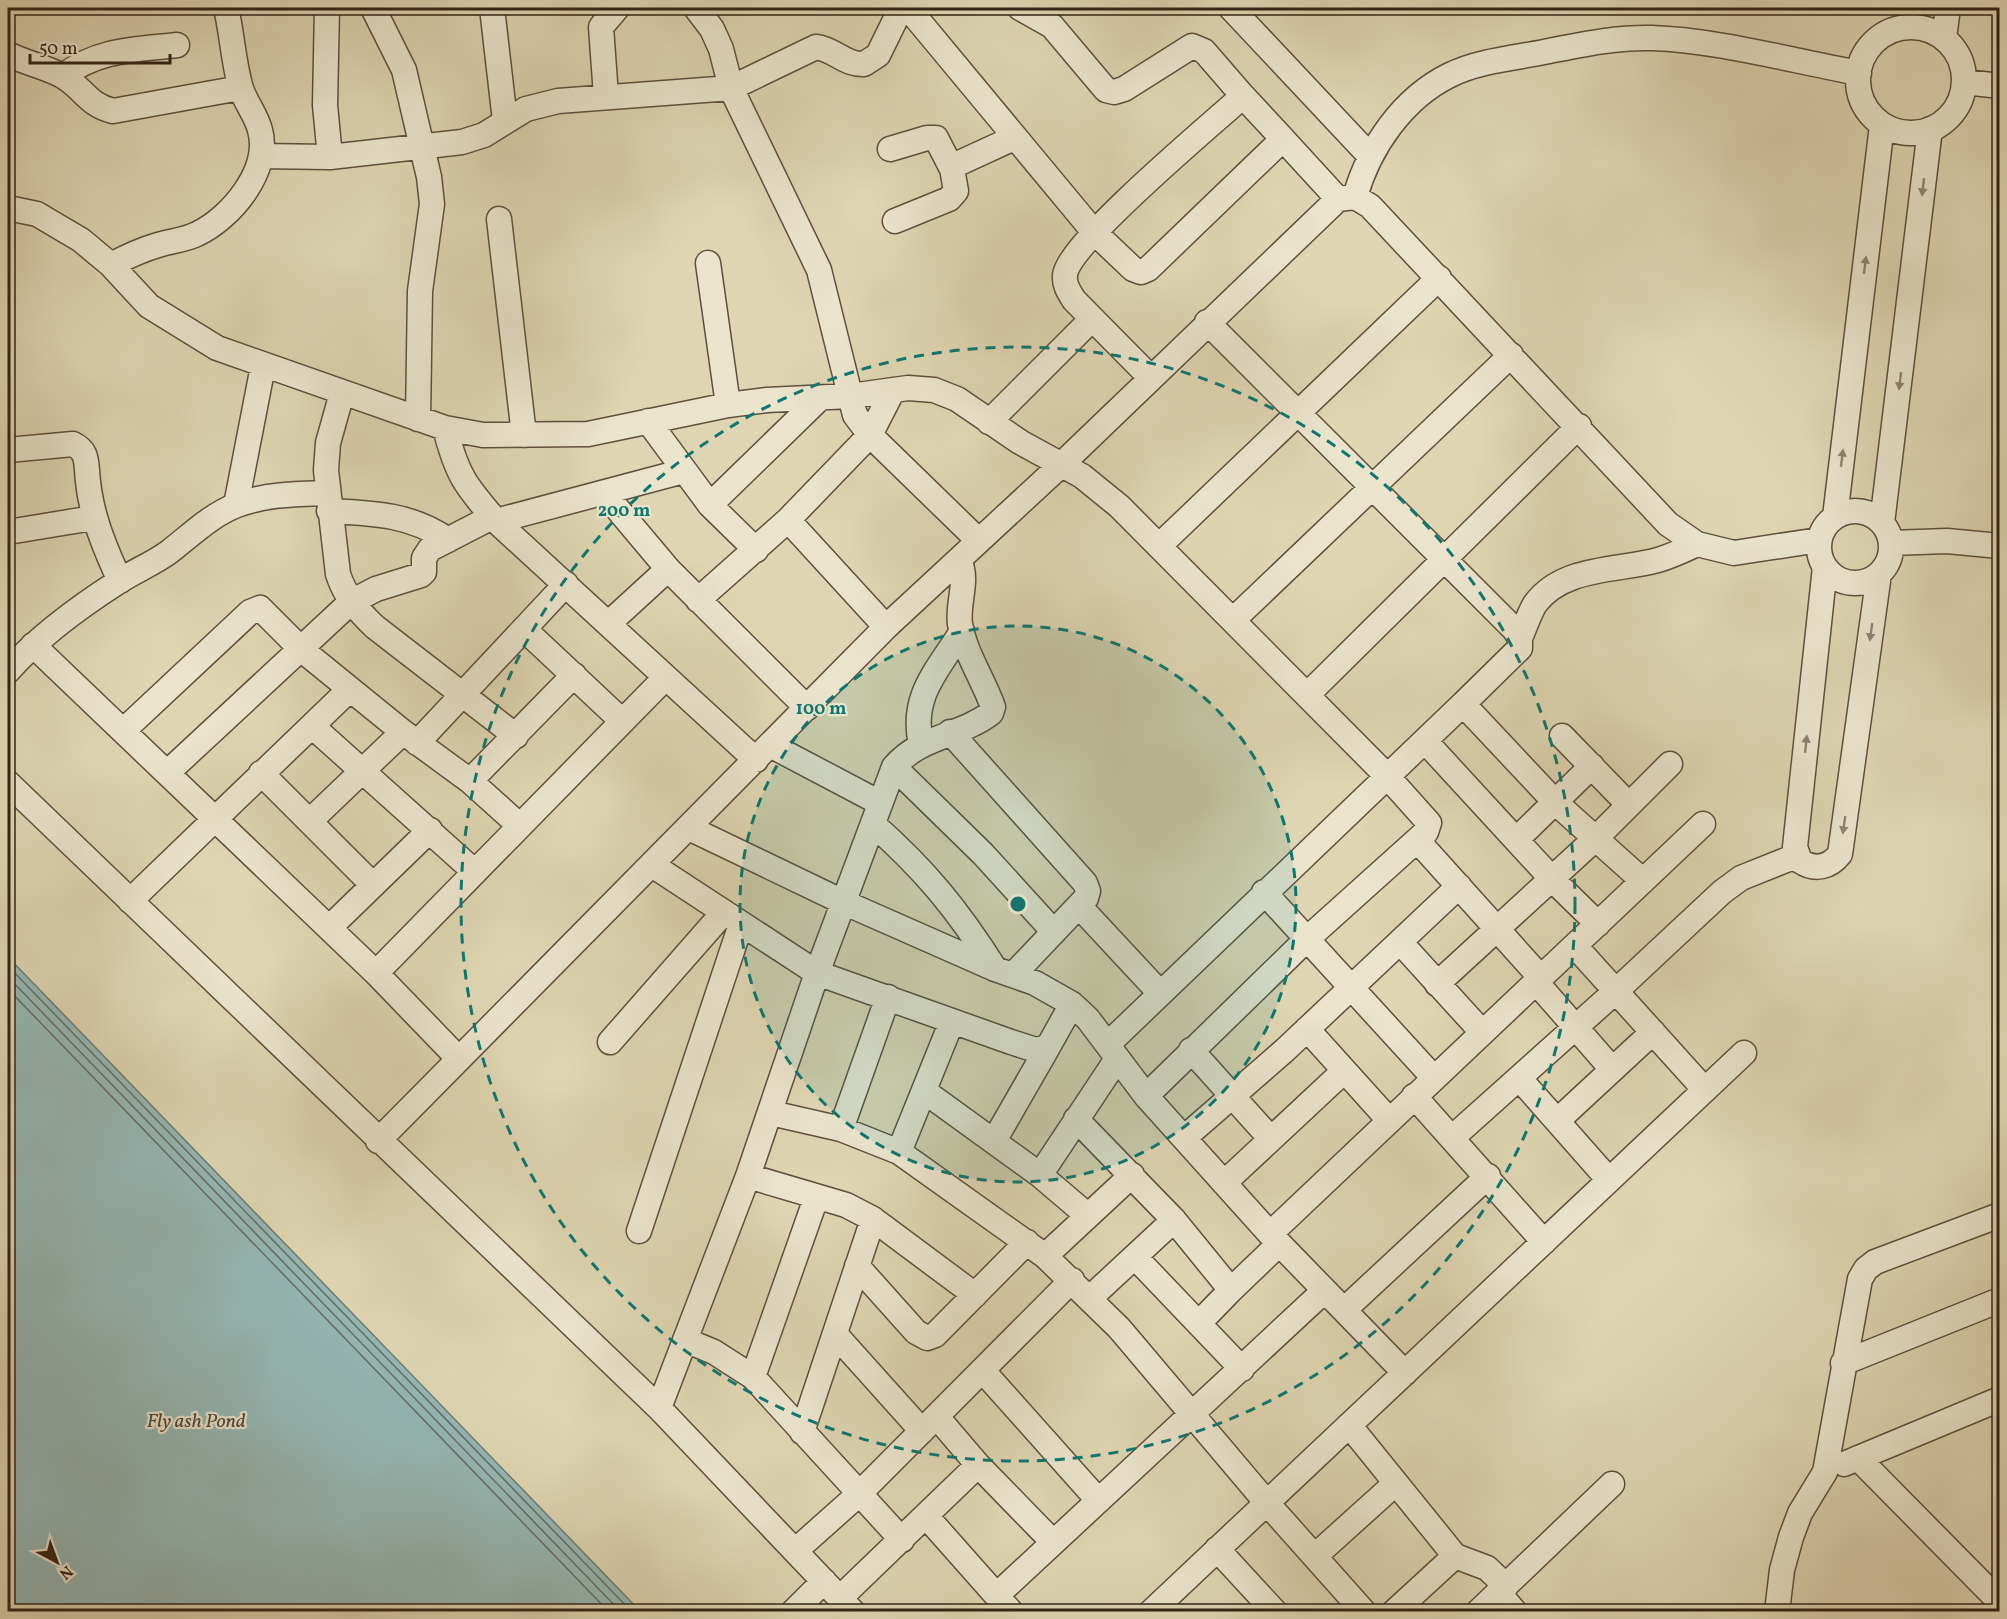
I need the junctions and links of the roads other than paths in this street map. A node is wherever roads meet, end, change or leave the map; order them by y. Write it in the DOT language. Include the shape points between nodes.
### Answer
graph roads {
  1 [pos="226,8"];
  2 [pos="327,8"];
  3 [pos="373,8"];
  4 [pos="492,8"];
  5 [pos="617,8"];
  6 [pos="696,8"];
  7 [pos="901,8"];
  8 [pos="908,8"];
  9 [pos="1020,8"];
  10 [pos="1231,8"];
  11 [pos="1948,8"];
  12 [pos="1894,19"];
  13 [pos="1944,38"];
  14 [pos="177,45"];
  15 [pos="8,54"];
  16 [pos="1859,73"];
  17 [pos="63,75"];
  18 [pos="1965,82"];
  19 [pos="2000,86"];
  20 [pos="240,88"];
  21 [pos="731,88"];
  22 [pos="606,96"];
  23 [pos="1244,96"];
  24 [pos="505,121"];
  25 [pos="1882,124"];
  26 [pos="1930,129"];
  27 [pos="1014,138"];
  28 [pos="1283,139"];
  29 [pos="422,148"];
  30 [pos="890,149"];
  31 [pos="261,156"];
  32 [pos="1370,156"];
  33 [pos="330,157"];
  34 [pos="952,169"];
  35 [pos="1347,198"];
  36 [pos="8,208"];
  37 [pos="499,219"];
  38 [pos="895,221"];
  39 [pos="1094,232"];
  40 [pos="708,263"];
  41 [pos="111,265"];
  42 [pos="1439,278"];
  43 [pos="1092,319"];
  44 [pos="1207,321"];
  45 [pos="1510,355"];
  46 [pos="263,366"];
  47 [pos="1151,378"];
  48 [pos="892,390"];
  49 [pos="342,393"];
  50 [pos="850,396"];
  51 [pos="820,398"];
  52 [pos="728,405"];
  53 [pos="1300,413"];
  54 [pos="418,419"];
  55 [pos="648,422"];
  56 [pos="989,422"];
  57 [pos="1579,426"];
  58 [pos="445,428"];
  59 [pos="524,435"];
  60 [pos="870,435"];
  61 [pos="8,450"];
  62 [pos="1062,464"];
  63 [pos="684,471"];
  64 [pos="1372,488"];
  65 [pos="605,494"];
  66 [pos="328,502"];
  67 [pos="236,505"];
  68 [pos="710,505"];
  69 [pos="1835,517"];
  70 [pos="93,518"];
  71 [pos="494,519"];
  72 [pos="788,520"];
  73 [pos="8,532"];
  74 [pos="1887,533"];
  75 [pos="448,540"];
  76 [pos="1819,540"];
  77 [pos="979,541"];
  78 [pos="1697,544"];
  79 [pos="1159,546"];
  80 [pos="2000,546"];
  81 [pos="756,550"];
  82 [pos="959,560"];
  83 [pos="1444,560"];
  84 [pos="1825,567"];
  85 [pos="668,569"];
  86 [pos="1879,574"];
  87 [pos="120,581"];
  88 [pos="566,584"];
  89 [pos="698,600"];
  90 [pos="351,602"];
  91 [pos="1233,620"];
  92 [pos="608,624"];
  93 [pos="886,627"];
  94 [pos="524,629"];
  95 [pos="962,631"];
  96 [pos="1520,638"];
  97 [pos="33,645"];
  98 [pos="302,650"];
  99 [pos="10,659"];
  100 [pos="574,675"];
  101 [pos="665,678"];
  102 [pos="350,689"];
  103 [pos="462,695"];
  104 [pos="1307,695"];
  105 [pos="1463,704"];
  106 [pos="807,708"];
  107 [pos="622,721"];
  108 [pos="312,726"];
  109 [pos="124,729"];
  110 [pos="950,732"];
  111 [pos="516,736"];
  112 [pos="1562,736"];
  113 [pos="410,737"];
  114 [pos="1425,741"];
  115 [pos="921,744"];
  116 [pos="763,752"];
  117 [pos="1670,764"];
  118 [pos="1592,766"];
  119 [pos="894,767"];
  120 [pos="363,770"];
  121 [pos="261,773"];
  122 [pos="166,774"];
  123 [pos="1387,776"];
  124 [pos="470,782"];
  125 [pos="8,783"];
  126 [pos="1556,802"];
  127 [pos="1629,805"];
  128 [pos="876,814"];
  129 [pos="215,818"];
  130 [pos="310,821"];
  131 [pos="1703,824"];
  132 [pos="520,826"];
  133 [pos="689,828"];
  134 [pos="430,830"];
  135 [pos="1595,839"];
  136 [pos="1417,840"];
  137 [pos="1516,840"];
  138 [pos="1796,856"];
  139 [pos="652,865"];
  140 [pos="475,872"];
  141 [pos="1552,879"];
  142 [pos="1643,881"];
  143 [pos="373,885"];
  144 [pos="1459,886"];
  145 [pos="1264,892"];
  146 [pos="130,901"];
  147 [pos="843,902"];
  148 [pos="1079,906"];
  149 [pos="732,918"];
  150 [pos="1598,924"];
  151 [pos="329,928"];
  152 [pos="1498,929"];
  153 [pos="1054,932"];
  154 [pos="1307,939"];
  155 [pos="1400,942"];
  156 [pos="1575,946"];
  157 [pos="1004,972"];
  158 [pos="376,973"];
  159 [pos="817,973"];
  160 [pos="1538,980"];
  161 [pos="1437,984"];
  162 [pos="1351,987"];
  163 [pos="1616,991"];
  164 [pos="1160,993"];
  165 [pos="888,997"];
  166 [pos="1072,1004"];
  167 [pos="952,1021"];
  168 [pos="1576,1027"];
  169 [pos="1307,1029"];
  170 [pos="1482,1032"];
  171 [pos="1653,1032"];
  172 [pos="610,1042"];
  173 [pos="1048,1047"];
  174 [pos="1191,1050"];
  175 [pos="1113,1052"];
  176 [pos="1744,1053"];
  177 [pos="459,1059"];
  178 [pos="1612,1069"];
  179 [pos="1344,1071"];
  180 [pos="1433,1077"];
  181 [pos="1519,1078"];
  182 [pos="924,1090"];
  183 [pos="1706,1090"];
  184 [pos="1232,1095"];
  185 [pos="1146,1096"];
  186 [pos="1414,1096"];
  187 [pos="771,1113"];
  188 [pos="1076,1119"];
  189 [pos="1389,1120"];
  190 [pos="1557,1120"];
  191 [pos="841,1129"];
  192 [pos="1453,1137"];
  193 [pos="1184,1138"];
  194 [pos="1271,1139"];
  195 [pos="378,1141"];
  196 [pos="994,1141"];
  197 [pos="899,1152"];
  198 [pos="1040,1175"];
  199 [pos="1132,1175"];
  200 [pos="748,1176"];
  201 [pos="1488,1176"];
  202 [pos="1609,1180"];
  203 [pos="1224,1183"];
  204 [pos="816,1198"];
  205 [pos="1087,1215"];
  206 [pos="2000,1215"];
  207 [pos="873,1219"];
  208 [pos="1174,1220"];
  209 [pos="639,1231"];
  210 [pos="1274,1239"];
  211 [pos="1544,1242"];
  212 [pos="1036,1249"];
  213 [pos="1135,1257"];
  214 [pos="857,1266"];
  215 [pos="1072,1280"];
  216 [pos="1231,1290"];
  217 [pos="1324,1291"];
  218 [pos="975,1295"];
  219 [pos="1090,1298"];
  220 [pos="2000,1300"];
  221 [pos="1344,1310"];
  222 [pos="1198,1323"];
  223 [pos="835,1334"];
  224 [pos="685,1340"];
  225 [pos="1843,1363"];
  226 [pos="1242,1369"];
  227 [pos="983,1371"];
  228 [pos="1405,1372"];
  229 [pos="753,1377"];
  230 [pos="2000,1399"];
  231 [pos="659,1408"];
  232 [pos="1191,1414"];
  233 [pos="930,1424"];
  234 [pos="1349,1425"];
  235 [pos="802,1432"];
  236 [pos="1858,1458"];
  237 [pos="978,1465"];
  238 [pos="1825,1472"];
  239 [pos="1396,1482"];
  240 [pos="1612,1484"];
  241 [pos="859,1494"];
  242 [pos="1098,1500"];
  243 [pos="1267,1503"];
  244 [pos="926,1516"];
  245 [pos="902,1540"];
  246 [pos="1053,1542"];
  247 [pos="1217,1549"];
  248 [pos="795,1551"];
  249 [pos="1315,1556"];
  250 [pos="1455,1556"];
  251 [pos="824,1581"];
  252 [pos="1502,1589"];
  253 [pos="2000,1602"];
  254 [pos="1004,1603"];
  255 [pos="846,1605"];
  256 [pos="793,1611"];
  257 [pos="1151,1611"];
  258 [pos="1275,1611"];
  259 [pos="1364,1611"];
  260 [pos="1394,1611"];
  261 [pos="1478,1611"];
  262 [pos="1515,1611"];
  263 [pos="1776,1611"];
  1 -- 20 [label="street"];
  2 -- 33 [label="street" via="325,105"];
  3 -- 29 [label="street" via="404,70"];
  4 -- 24 [label="street"];
  5 -- 22 [label="street" via="601,27"];
  6 -- 21 [label="street" via="721,49"];
  7 -- 21 [label="street" via="878,55 871,61 847,62 816,47"];
  8 -- 27 [label="street"];
  9 -- 23 [label="street" via="1052,26 1106,90 1124,89 1192,46 1204,51"];
  10 -- 32 [label="street"];
  11 -- 13 [label="street"];
  12 -- 13 [label="street"];
  12 -- 16 [label="street" via="1867,51"];
  13 -- 18 [label="street" via="1960,57"];
  14 -- 17 [label="street" via="104,54 89,58"];
  15 -- 17 [label="street" via="28,65"];
  16 -- 25 [label="street" via="1858,85 1866,107"];
  16 -- 32 [label="street" via="1694,42 1614,38 1452,74 1430,86 1406,108"];
  17 -- 20 [label="street" via="99,108 113,111"];
  18 -- 19 [label="street"];
  18 -- 26 [label="street" via="1951,116"];
  20 -- 31 [label="street" via="255,114 261,134"];
  21 -- 22 [label="street"];
  21 -- 50 [label="street" via="819,270"];
  22 -- 24 [label="street" via="558,101 526,109"];
  23 -- 28 [label="street"];
  23 -- 39 [label="street"];
  24 -- 29 [label="street" via="484,135"];
  25 -- 26 [label="street" via="1906,133"];
  69 -- 25 [label="street, one-way"];
  26 -- 74 [label="street, one-way"];
  27 -- 34 [label="street" via="961,161"];
  27 -- 39 [label="street"];
  28 -- 35 [label="street"];
  28 -- 39 [label="street" via="1148,269 1133,269"];
  29 -- 33 [label="street"];
  29 -- 54 [label="street" via="432,204 420,291"];
  30 -- 34 [label="street" via="936,138"];
  31 -- 33 [label="street"];
  31 -- 41 [label="street" via="245,191 209,228"];
  32 -- 35 [label="street"];
  34 -- 38 [label="street" via="957,187 954,195"];
  35 -- 42 [label="street" via="1370,206"];
  35 -- 44 [label="street"];
  36 -- 41 [label="street" via="37,214 81,240"];
  37 -- 59 [label="street"];
  39 -- 43 [label="street" via="1072,258 1065,274 1066,287"];
  40 -- 52 [label="street"];
  41 -- 46 [label="street" via="149,306 174,323 217,348"];
  42 -- 45 [label="street"];
  42 -- 53 [label="street"];
  43 -- 47 [label="street"];
  43 -- 56 [label="street"];
  44 -- 47 [label="street"];
  44 -- 53 [label="street"];
  45 -- 57 [label="street"];
  45 -- 64 [label="street"];
  46 -- 49 [label="street"];
  46 -- 67 [label="street"];
  47 -- 62 [label="street"];
  48 -- 50 [label="street"];
  48 -- 56 [label="street" via="934,390 957,399"];
  48 -- 60 [label="street"];
  49 -- 54 [label="street"];
  49 -- 66 [label="street" via="328,443"];
  50 -- 51 [label="street"];
  50 -- 60 [label="street" via="855,415"];
  51 -- 52 [label="street"];
  51 -- 68 [label="street"];
  52 -- 55 [label="street"];
  53 -- 64 [label="street"];
  53 -- 79 [label="street"];
  54 -- 58 [label="street"];
  55 -- 59 [label="street" via="588,434"];
  55 -- 63 [label="street"];
  56 -- 62 [label="street"];
  57 -- 78 [label="street" via="1668,524"];
  57 -- 83 [label="street"];
  58 -- 59 [label="street" via="483,435"];
  58 -- 71 [label="street" via="455,465 471,494"];
  60 -- 72 [label="street"];
  60 -- 77 [label="street"];
  61 -- 70 [label="street" via="73,444 82,448"];
  62 -- 77 [label="street"];
  62 -- 79 [label="street" via="1119,506"];
  63 -- 65 [label="street"];
  63 -- 68 [label="street"];
  64 -- 83 [label="street"];
  64 -- 91 [label="street"];
  65 -- 71 [label="street"];
  65 -- 85 [label="street"];
  66 -- 67 [label="street" via="280,495"];
  66 -- 75 [label="street" via="417,522"];
  66 -- 90 [label="street" via="338,574"];
  67 -- 87 [label="street"];
  68 -- 81 [label="street"];
  69 -- 74 [label="street" via="1853,510 1863,511"];
  69 -- 76 [label="street"];
  70 -- 73 [label="street"];
  70 -- 87 [label="street"];
  71 -- 75 [label="street"];
  71 -- 88 [label="street"];
  72 -- 81 [label="street"];
  72 -- 93 [label="street"];
  74 -- 80 [label="street"];
  74 -- 86 [label="street" via="1891,555"];
  75 -- 90 [label="street" via="426,553 421,575 376,589"];
  76 -- 78 [label="street" via="1734,553"];
  76 -- 84 [label="street"];
  77 -- 82 [label="street"];
  78 -- 96 [label="street" via="1657,560 1584,573 1561,584 1535,605"];
  79 -- 91 [label="street"];
  81 -- 89 [label="street"];
  82 -- 93 [label="street"];
  82 -- 95 [label="street" via="963,572"];
  83 -- 96 [label="street"];
  83 -- 104 [label="street"];
  84 -- 86 [label="street" via="1847,582 1869,580"];
  138 -- 84 [label="street, one-way"];
  85 -- 89 [label="street"];
  85 -- 92 [label="street"];
  86 -- 138 [label="street, one-way" via="1840,854 1834,862 1815,867"];
  87 -- 97 [label="street"];
  88 -- 92 [label="street"];
  88 -- 94 [label="street"];
  89 -- 106 [label="street"];
  90 -- 98 [label="street"];
  90 -- 103 [label="street" via="375,627"];
  91 -- 104 [label="street"];
  92 -- 101 [label="street"];
  93 -- 106 [label="street"];
  94 -- 100 [label="street"];
  94 -- 103 [label="street"];
  95 -- 110 [label="street" via="993,707 984,718"];
  95 -- 115 [label="street" via="921,699 917,725"];
  96 -- 105 [label="street" via="1520,648 1513,658"];
  97 -- 99 [label="street"];
  97 -- 109 [label="street"];
  98 -- 102 [label="street"];
  98 -- 109 [label="street" via="260,608 250,612"];
  98 -- 122 [label="street"];
  100 -- 107 [label="street"];
  100 -- 111 [label="street"];
  101 -- 107 [label="street"];
  101 -- 116 [label="street"];
  102 -- 108 [label="street"];
  102 -- 113 [label="street"];
  103 -- 111 [label="street"];
  103 -- 113 [label="street"];
  104 -- 123 [label="street"];
  105 -- 114 [label="street"];
  105 -- 126 [label="street"];
  106 -- 116 [label="street"];
  107 -- 132 [label="street"];
  108 -- 120 [label="street"];
  108 -- 121 [label="street"];
  109 -- 122 [label="street"];
  110 -- 115 [label="street"];
  110 -- 148 [label="street" via="1085,883 1088,891"];
  111 -- 124 [label="street"];
  112 -- 118 [label="street"];
  113 -- 120 [label="street"];
  113 -- 124 [label="street"];
  114 -- 123 [label="street"];
  114 -- 137 [label="street"];
  115 -- 119 [label="street"];
  116 -- 128 [label="street"];
  116 -- 133 [label="street"];
  117 -- 127 [label="street"];
  118 -- 126 [label="street"];
  118 -- 127 [label="street"];
  119 -- 128 [label="street"];
  119 -- 153 [label="street" via="983,854"];
  120 -- 130 [label="street"];
  120 -- 134 [label="street"];
  121 -- 129 [label="street"];
  121 -- 130 [label="street"];
  122 -- 129 [label="street"];
  123 -- 136 [label="street" via="1429,823"];
  123 -- 145 [label="street"];
  124 -- 132 [label="street"];
  125 -- 146 [label="street"];
  126 -- 135 [label="street"];
  126 -- 137 [label="street"];
  127 -- 135 [label="street"];
  128 -- 147 [label="street"];
  128 -- 157 [label="street"];
  129 -- 146 [label="street"];
  129 -- 151 [label="street"];
  130 -- 143 [label="street"];
  131 -- 142 [label="street"];
  132 -- 140 [label="street"];
  133 -- 139 [label="street"];
  133 -- 147 [label="street"];
  134 -- 140 [label="street"];
  134 -- 143 [label="street"];
  135 -- 141 [label="street"];
  135 -- 142 [label="street"];
  136 -- 144 [label="street"];
  136 -- 154 [label="street"];
  137 -- 141 [label="street"];
  138 -- 163 [label="street" via="1741,878 1722,892"];
  139 -- 149 [label="street"];
  139 -- 177 [label="street"];
  140 -- 158 [label="street"];
  141 -- 150 [label="street"];
  141 -- 152 [label="street"];
  142 -- 150 [label="street"];
  143 -- 151 [label="street"];
  144 -- 152 [label="street"];
  144 -- 155 [label="street"];
  145 -- 154 [label="street"];
  145 -- 164 [label="street"];
  146 -- 195 [label="street"];
  147 -- 157 [label="street"];
  147 -- 159 [label="street"];
  148 -- 153 [label="street"];
  148 -- 164 [label="street"];
  149 -- 159 [label="street"];
  149 -- 172 [label="street"];
  149 -- 209 [label="street"];
  150 -- 156 [label="street"];
  151 -- 158 [label="street"];
  152 -- 160 [label="street"];
  152 -- 161 [label="street"];
  153 -- 157 [label="street"];
  154 -- 162 [label="street"];
  154 -- 174 [label="street"];
  155 -- 161 [label="street"];
  155 -- 162 [label="street"];
  156 -- 160 [label="street"];
  156 -- 163 [label="street"];
  157 -- 166 [label="street" via="1035,983"];
  158 -- 177 [label="street"];
  159 -- 165 [label="street"];
  159 -- 187 [label="street"];
  160 -- 168 [label="street"];
  160 -- 170 [label="street"];
  161 -- 170 [label="street"];
  162 -- 169 [label="street"];
  162 -- 180 [label="street"];
  163 -- 168 [label="street"];
  163 -- 171 [label="street"];
  164 -- 175 [label="street"];
  165 -- 167 [label="street"];
  165 -- 191 [label="street"];
  166 -- 173 [label="street"];
  166 -- 175 [label="street"];
  167 -- 173 [label="street" via="1036,1050"];
  167 -- 182 [label="street"];
  168 -- 178 [label="street"];
  168 -- 181 [label="street"];
  169 -- 179 [label="street"];
  169 -- 184 [label="street"];
  170 -- 180 [label="street"];
  171 -- 178 [label="street"];
  171 -- 183 [label="street"];
  173 -- 196 [label="street"];
  174 -- 184 [label="street"];
  174 -- 185 [label="street"];
  175 -- 185 [label="street"];
  175 -- 188 [label="street"];
  176 -- 183 [label="street"];
  177 -- 195 [label="street"];
  178 -- 190 [label="street"];
  179 -- 189 [label="street"];
  179 -- 194 [label="street"];
  180 -- 186 [label="street"];
  181 -- 190 [label="street"];
  181 -- 192 [label="street"];
  182 -- 196 [label="street"];
  182 -- 197 [label="street"];
  183 -- 202 [label="street"];
  184 -- 193 [label="street"];
  184 -- 194 [label="street"];
  185 -- 193 [label="street"];
  186 -- 189 [label="street"];
  186 -- 192 [label="street"];
  187 -- 191 [label="street"];
  187 -- 200 [label="street"];
  188 -- 198 [label="street"];
  188 -- 199 [label="street"];
  189 -- 210 [label="street"];
  190 -- 202 [label="street"];
  191 -- 197 [label="street"];
  192 -- 201 [label="street"];
  193 -- 203 [label="street"];
  194 -- 203 [label="street"];
  195 -- 231 [label="street"];
  196 -- 198 [label="street"];
  197 -- 212 [label="street"];
  198 -- 205 [label="street"];
  199 -- 205 [label="street"];
  199 -- 208 [label="street"];
  200 -- 204 [label="street"];
  200 -- 224 [label="street"];
  201 -- 211 [label="street"];
  201 -- 221 [label="street"];
  202 -- 211 [label="street"];
  203 -- 210 [label="street"];
  204 -- 207 [label="street" via="846,1205"];
  204 -- 229 [label="street"];
  205 -- 212 [label="street"];
  206 -- 225 [label="street" via="1875,1262 1866,1269 1860,1280"];
  207 -- 214 [label="street"];
  207 -- 218 [label="street"];
  208 -- 213 [label="street"];
  208 -- 216 [label="street"];
  210 -- 216 [label="street"];
  210 -- 217 [label="street"];
  211 -- 228 [label="street"];
  212 -- 215 [label="street"];
  212 -- 218 [label="street"];
  213 -- 219 [label="street"];
  213 -- 222 [label="street"];
  214 -- 218 [label="street" via="922,1337 935,1335"];
  214 -- 223 [label="street"];
  215 -- 219 [label="street"];
  215 -- 227 [label="street"];
  216 -- 222 [label="street"];
  217 -- 221 [label="street"];
  217 -- 226 [label="street"];
  219 -- 232 [label="street"];
  220 -- 225 [label="street"];
  221 -- 228 [label="street"];
  222 -- 226 [label="street"];
  223 -- 233 [label="street"];
  223 -- 235 [label="street"];
  224 -- 229 [label="street" via="714,1352"];
  224 -- 231 [label="street"];
  225 -- 238 [label="street"];
  226 -- 232 [label="street"];
  227 -- 233 [label="street"];
  227 -- 242 [label="street"];
  228 -- 234 [label="street"];
  229 -- 235 [label="street"];
  230 -- 236 [label="street"];
  231 -- 248 [label="street"];
  232 -- 242 [label="street"];
  232 -- 243 [label="street"];
  233 -- 237 [label="street"];
  233 -- 241 [label="street"];
  234 -- 239 [label="street"];
  234 -- 243 [label="street"];
  235 -- 241 [label="street"];
  236 -- 238 [label="street"];
  236 -- 253 [label="street"];
  237 -- 244 [label="street"];
  237 -- 246 [label="street"];
  238 -- 263 [label="street" via="1800,1513 1791,1537"];
  239 -- 249 [label="street"];
  239 -- 250 [label="street"];
  240 -- 252 [label="street"];
  241 -- 245 [label="street"];
  241 -- 248 [label="street"];
  242 -- 246 [label="street"];
  243 -- 247 [label="street"];
  243 -- 249 [label="street"];
  244 -- 245 [label="street"];
  244 -- 254 [label="street"];
  245 -- 255 [label="street"];
  246 -- 254 [label="street"];
  247 -- 257 [label="street"];
  247 -- 258 [label="street"];
  248 -- 251 [label="street"];
  249 -- 259 [label="street"];
  250 -- 252 [label="street" via="1487,1568"];
  250 -- 260 [label="street"];
  251 -- 255 [label="street"];
  251 -- 256 [label="street"];
  252 -- 261 [label="street"];
  252 -- 262 [label="street"];
}
